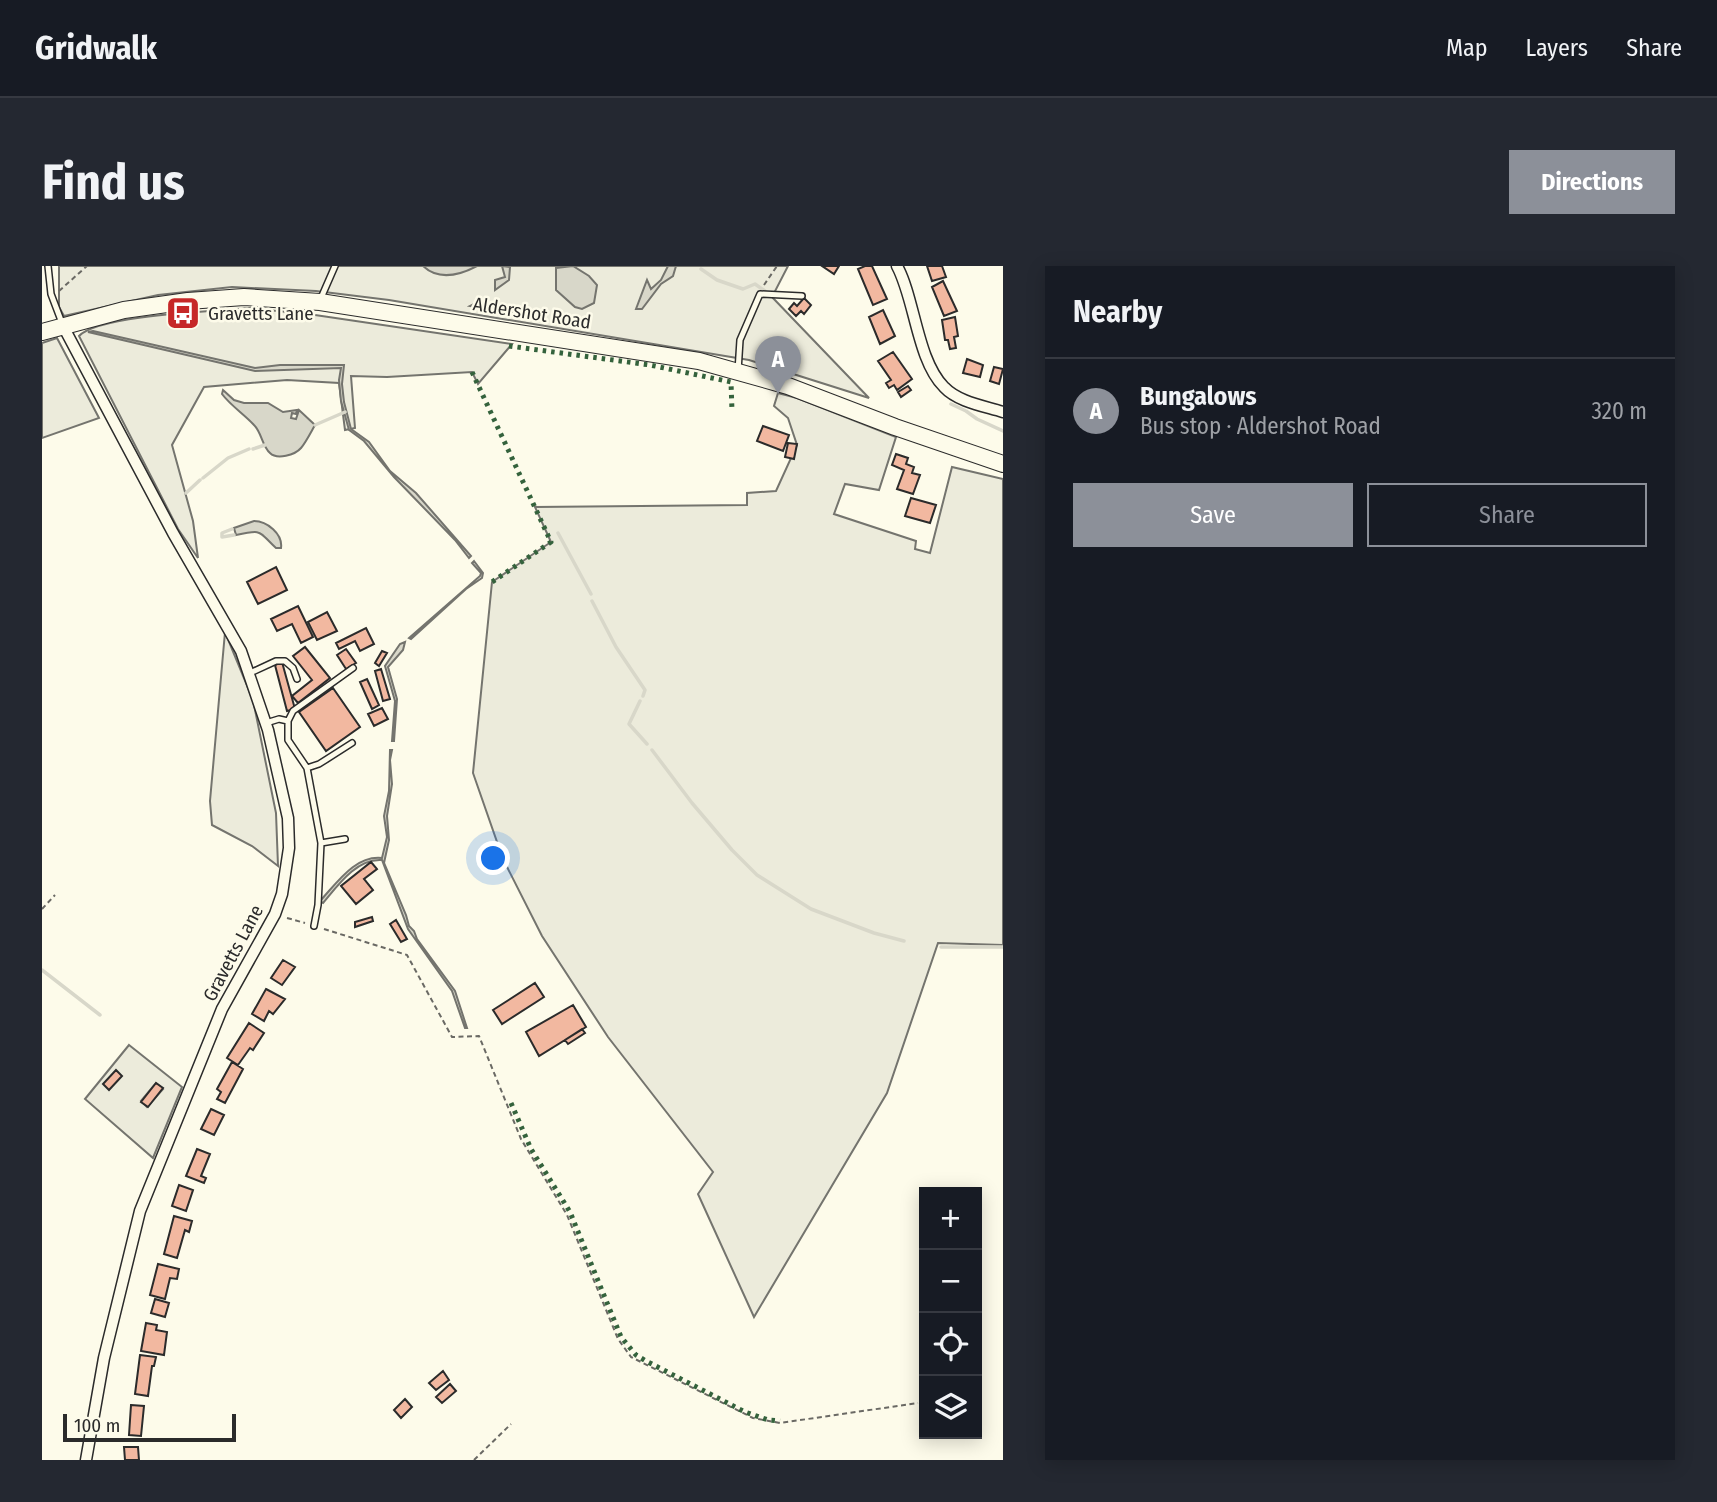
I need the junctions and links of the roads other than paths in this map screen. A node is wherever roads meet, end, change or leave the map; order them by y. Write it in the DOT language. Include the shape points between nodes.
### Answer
graph roads {
  1 [pos="48,266"];
  2 [pos="335,266"];
  3 [pos="897,266"];
  4 [pos="802,296"];
  5 [pos="320,302"];
  6 [pos="63,326"];
  7 [pos="42,332"];
  8 [pos="737,370"];
  9 [pos="1003,412"];
  10 [pos="1003,464"];
  11 [pos="353,668"];
  12 [pos="250,673"];
  13 [pos="297,679"];
  14 [pos="288,721"];
  15 [pos="266,723"];
  16 [pos="352,743"];
  17 [pos="307,768"];
  18 [pos="345,839"];
  19 [pos="321,843"];
  20 [pos="314,926"];
  21 [pos="86,1460"];
  1 -- 6 [label="lane" via="51,294"];
  2 -- 5 [label="lane"];
  3 -- 9 [label="street" via="932,369 944,387 968,402"];
  4 -- 8 [label="lane" via="760,294 740,340"];
  5 -- 6 [label="main road, Aldershot Road" via="187,301 124,310"];
  5 -- 8 [label="main road, Aldershot Road" via="658,353"];
  6 -- 7 [label="main road, Aldershot Road"];
  6 -- 12 [label="street, Gravetts Lane"];
  8 -- 10 [label="main road, Aldershot Road"];
  11 -- 14 [label="lane" via="293,711"];
  12 -- 13 [label="lane" via="285,661"];
  12 -- 15 [label="street, Gravetts Lane"];
  14 -- 15 [label="lane"];
  14 -- 17 [label="lane" via="288,740"];
  15 -- 21 [label="street, Gravetts Lane" via="288,818 282,894 222,1009 140,1211 104,1358"];
  16 -- 17 [label="lane"];
  17 -- 19 [label="lane"];
  18 -- 19 [label="lane"];
  19 -- 20 [label="lane"];
}
